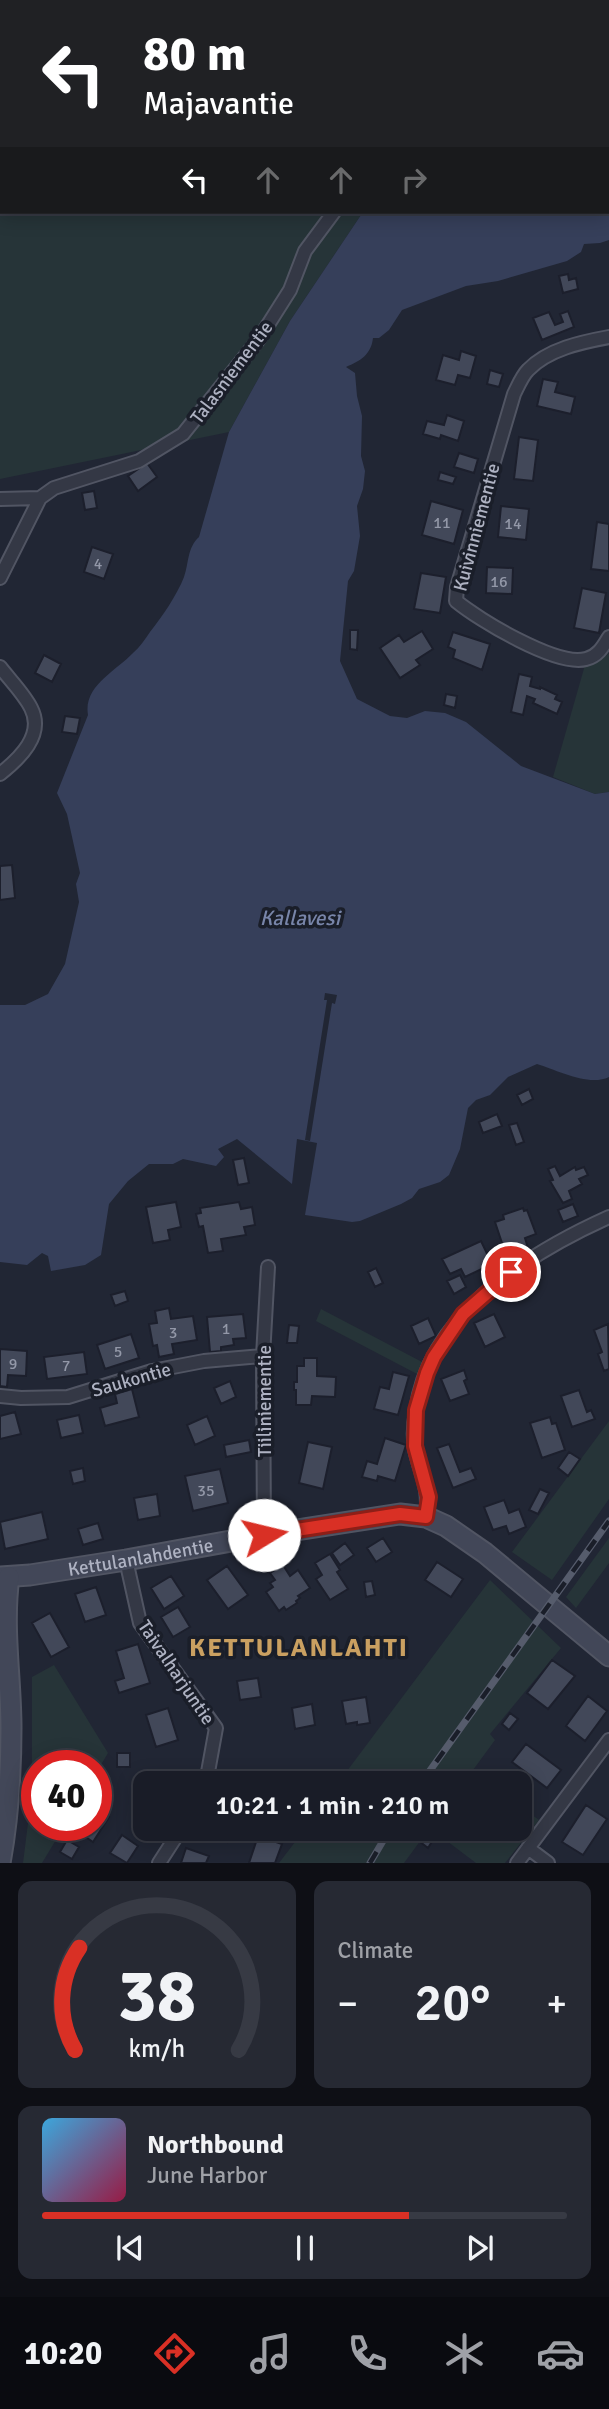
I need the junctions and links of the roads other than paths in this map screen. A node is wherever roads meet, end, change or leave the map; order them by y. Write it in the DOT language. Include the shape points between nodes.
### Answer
graph roads {
  1 [pos="333,214"];
  2 [pos="609,337"];
  3 [pos="40,498"];
  4 [pos="0,499"];
  5 [pos="0,578"];
  6 [pos="609,637"];
  7 [pos="0,667"];
  8 [pos="0,774"];
  9 [pos="609,1217"];
  10 [pos="268,1267"];
  11 [pos="262,1356"];
  12 [pos="0,1396"];
  13 [pos="426,1517"];
  14 [pos="264,1535"];
  15 [pos="126,1560"];
  16 [pos="5,1577"];
  17 [pos="609,1656"];
  18 [pos="609,1740"];
  19 [pos="208,1771"];
  20 [pos="173,1841"];
  21 [pos="528,1848"];
  22 [pos="1,1863"];
  23 [pos="159,1863"];
  24 [pos="517,1863"];
  25 [pos="548,1863"];
  1 -- 3 [label="street, Talasniementie" via="305,251 290,290 259,339 183,434 139,461 54,488"];
  2 -- 6 [label="street, Kuivinniementie" via="548,355 527,370 514,394 456,601 551,656 589,659"];
  3 -- 4 [label="street, Talasniementie"];
  3 -- 5 [label="street"];
  7 -- 8 [label="street" via="29,705 34,724 20,758"];
  9 -- 13 [label="street" via="557,1241 511,1272 463,1314 434,1357 416,1410 415,1446 429,1497"];
  10 -- 11 [label="street, Tiiliniementie"];
  11 -- 12 [label="street, Saukontie" via="152,1371 68,1397"];
  11 -- 14 [label="street, Tiiliniementie"];
  13 -- 14 [label="street, Kettulanlahdentie" via="400,1514"];
  13 -- 17 [label="street, Kettulanlahdentie" via="485,1553"];
  14 -- 15 [label="street, Kettulanlahdentie"];
  15 -- 16 [label="street, Kettulanlahdentie"];
  15 -- 19 [label="street, Taivalharjuntie" via="140,1623 216,1728"];
  16 -- 22 [label="street" via="11,1729"];
  18 -- 21 [label="street"];
  20 -- 23 [label="street"];
  21 -- 24 [label="street"];
  21 -- 25 [label="street"];
}
